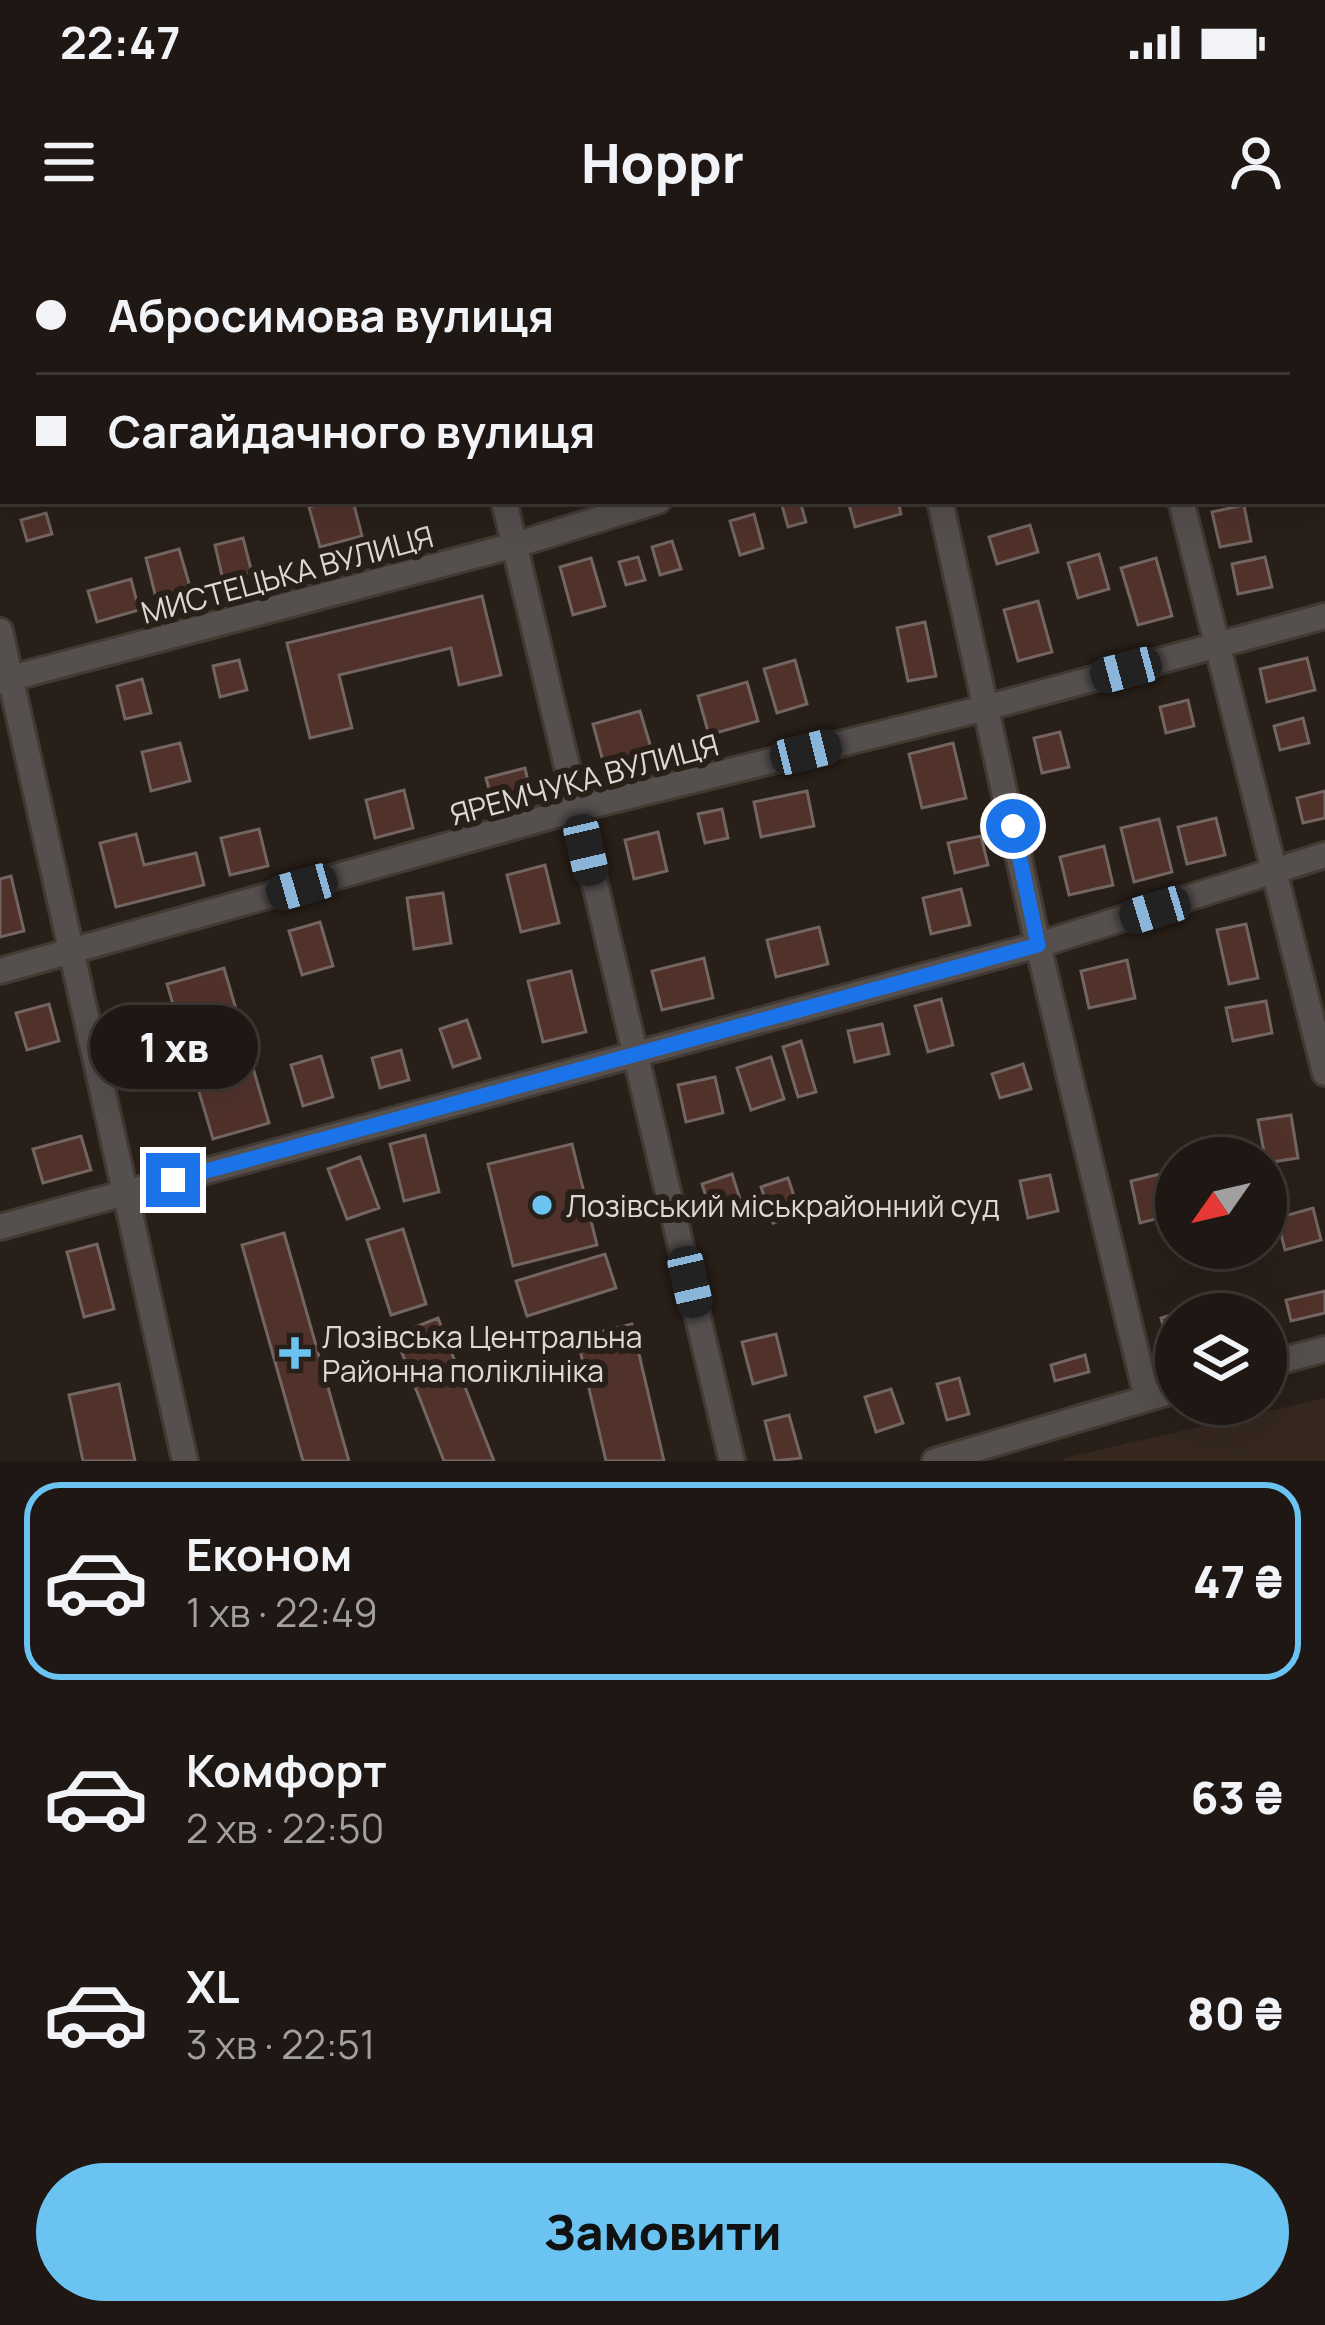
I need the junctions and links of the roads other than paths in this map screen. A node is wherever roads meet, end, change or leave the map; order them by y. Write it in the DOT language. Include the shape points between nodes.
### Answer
graph roads {
  1 [pos="506,504"];
  2 [pos="648,504"];
  3 [pos="941,504"];
  4 [pos="1182,504"];
  5 [pos="514,545"];
  6 [pos="1325,616"];
  7 [pos="0,632"];
  8 [pos="1218,646"];
  9 [pos="4,680"];
  10 [pos="989,707"];
  11 [pos="577,809"];
  12 [pos="1325,854"];
  13 [pos="1273,874"];
  14 [pos="1038,945"];
  15 [pos="73,953"];
  16 [pos="0,971"];
  17 [pos="636,1058"];
  18 [pos="1325,1073"];
  19 [pos="127,1192"];
  20 [pos="0,1227"];
  21 [pos="1325,1349"];
  22 [pos="1287,1359"];
  23 [pos="1155,1396"];
  24 [pos="1147,1398"];
  25 [pos="185,1461"];
  26 [pos="733,1461"];
  27 [pos="935,1461"];
  1 -- 5 [label="street"];
  2 -- 5 [label="street, МИСТЕЦЬКА ВУЛИЦЯ"];
  3 -- 10 [label="street"];
  4 -- 8 [label="street"];
  5 -- 9 [label="street, МИСТЕЦЬКА ВУЛИЦЯ"];
  5 -- 11 [label="street"];
  6 -- 8 [label="street, ЯРЕМЧУКА ВУЛИЦЯ"];
  7 -- 9 [label="street"];
  8 -- 10 [label="street, ЯРЕМЧУКА ВУЛИЦЯ"];
  8 -- 13 [label="street"];
  9 -- 15 [label="street"];
  10 -- 11 [label="street, ЯРЕМЧУКА ВУЛИЦЯ"];
  10 -- 14 [label="street"];
  11 -- 15 [label="street, ЯРЕМЧУКА ВУЛИЦЯ"];
  11 -- 17 [label="street"];
  12 -- 13 [label="street"];
  13 -- 14 [label="street"];
  13 -- 18 [label="street"];
  14 -- 17 [label="street"];
  14 -- 24 [label="street"];
  15 -- 16 [label="street, ЯРЕМЧУКА ВУЛИЦЯ"];
  15 -- 19 [label="street"];
  17 -- 19 [label="street"];
  17 -- 26 [label="street"];
  19 -- 20 [label="street"];
  19 -- 25 [label="street"];
  21 -- 22 [label="street"];
  23 -- 24 [label="street"];
  24 -- 27 [label="street"];
}
